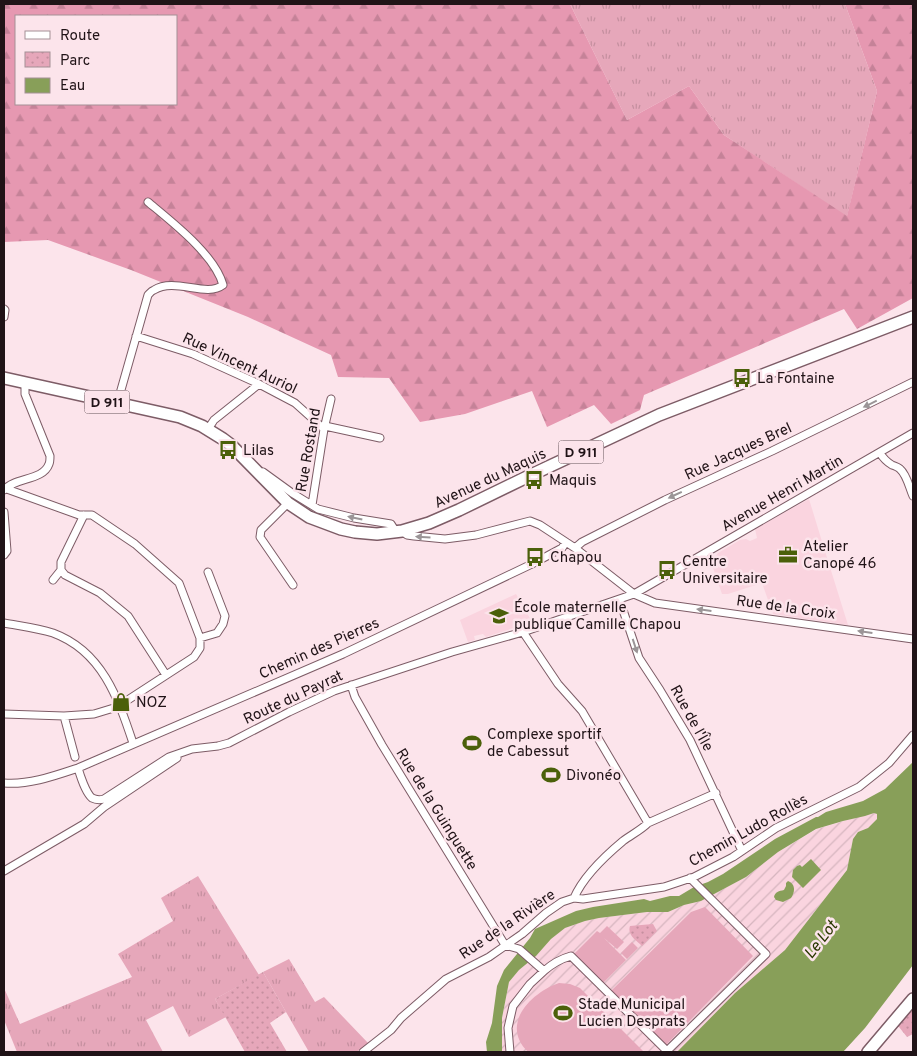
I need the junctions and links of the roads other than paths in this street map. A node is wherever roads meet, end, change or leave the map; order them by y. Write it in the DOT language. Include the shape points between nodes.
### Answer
graph roads {
  1 [pos="148,202"];
  2 [pos="4,308"];
  3 [pos="4,317"];
  4 [pos="913,317"];
  5 [pos="136,336"];
  6 [pos="4,378"];
  7 [pos="913,382"];
  8 [pos="25,384"];
  9 [pos="259,384"];
  10 [pos="332,399"];
  11 [pos="117,404"];
  12 [pos="325,428"];
  13 [pos="208,429"];
  14 [pos="913,433"];
  15 [pos="380,438"];
  16 [pos="880,453"];
  17 [pos="258,473"];
  18 [pos="4,489"];
  19 [pos="913,496"];
  20 [pos="288,503"];
  21 [pos="312,505"];
  22 [pos="4,512"];
  23 [pos="84,515"];
  24 [pos="399,532"];
  25 [pos="566,542"];
  26 [pos="575,548"];
  27 [pos="4,555"];
  28 [pos="61,570"];
  29 [pos="208,572"];
  30 [pos="53,580"];
  31 [pos="293,586"];
  32 [pos="634,594"];
  33 [pos="619,600"];
  34 [pos="4,623"];
  35 [pos="523,632"];
  36 [pos="200,638"];
  37 [pos="913,639"];
  38 [pos="166,675"];
  39 [pos="351,685"];
  40 [pos="120,706"];
  41 [pos="4,714"];
  42 [pos="64,716"];
  43 [pos="913,735"];
  44 [pos="134,743"];
  45 [pos="180,754"];
  46 [pos="76,757"];
  47 [pos="79,772"];
  48 [pos="4,783"];
  49 [pos="716,793"];
  50 [pos="648,823"];
  51 [pos="742,851"];
  52 [pos="4,871"];
  53 [pos="692,880"];
  54 [pos="574,898"];
  55 [pos="505,945"];
  56 [pos="544,971"];
  57 [pos="913,999"];
  58 [pos="363,1052"];
  59 [pos="510,1052"];
  60 [pos="666,1052"];
  61 [pos="868,1052"];
  1 -- 5 [label="street" via="200,248 221,275 223,285 209,290 178,286 154,289 148,295"];
  2 -- 3 [label="street"];
  4 -- 24 [label="main road, Avenue du Maquis / D 911" via="659,415 459,510"];
  5 -- 9 [label="street, Rue Vincent Auriol" via="193,354"];
  5 -- 11 [label="street"];
  6 -- 8 [label="main road, D 911"];
  7 -- 26 [label="street, Rue Jacques Brel, one-way" via="665,500"];
  8 -- 11 [label="main road, D 911"];
  8 -- 18 [label="street" via="25,394 50,456 49,465 42,473"];
  9 -- 12 [label="street, Rue Vincent Auriol" via="295,403"];
  9 -- 13 [label="street" via="214,420"];
  10 -- 12 [label="street, Rue Rostand"];
  11 -- 13 [label="main road, D 911" via="180,418"];
  12 -- 15 [label="street"];
  12 -- 21 [label="street, Rue Rostand"];
  13 -- 17 [label="main road, Avenue du Maquis / D 911" via="231,445"];
  14 -- 16 [label="street, Avenue Henri Martin"];
  16 -- 19 [label="street" via="899,468"];
  16 -- 32 [label="street, Avenue Henri Martin"];
  17 -- 20 [label="main road, Avenue du Maquis / D 911"];
  17 -- 21 [label="street, Rue de la Croix" via="261,470"];
  18 -- 23 [label="street"];
  20 -- 24 [label="main road, Avenue du Maquis / D 911" via="309,517 341,529 377,534"];
  20 -- 31 [label="street" via="261,530 260,537"];
  24 -- 21 [label="street, Rue de la Croix, one-way" via="391,524 354,518"];
  22 -- 27 [label="street" via="7,551"];
  23 -- 28 [label="street" via="61,562"];
  23 -- 36 [label="street" via="92,515 135,544 179,583"];
  25 -- 24 [label="street, Rue de la Croix, one-way" via="530,521 476,535 445,538"];
  25 -- 26 [label="street, Rue de la Croix"];
  25 -- 44 [label="street, Chemin des Pierres" via="562,548 534,563 343,654"];
  26 -- 32 [label="street, Rue de la Croix"];
  28 -- 30 [label="street"];
  28 -- 38 [label="street" via="100,593 128,616"];
  29 -- 36 [label="street" via="225,616 217,632"];
  32 -- 33 [label="street, Route du Payrat"];
  37 -- 32 [label="street, Rue de la Croix, one-way" via="655,603"];
  33 -- 35 [label="street, Route du Payrat"];
  33 -- 49 [label="street, Rue de l'Île, one-way" via="638,658 690,740"];
  34 -- 40 [label="street" via="51,633 87,653 103,672"];
  35 -- 39 [label="street, Route du Payrat"];
  35 -- 50 [label="street" via="558,684 582,711"];
  36 -- 38 [label="street" via="200,648 194,657"];
  38 -- 40 [label="street"];
  39 -- 45 [label="street, Route du Payrat" via="229,743"];
  39 -- 55 [label="street, Rue de la Guinguette" via="382,746"];
  40 -- 42 [label="street" via="94,714"];
  40 -- 44 [label="street"];
  41 -- 42 [label="street"];
  42 -- 46 [label="street"];
  43 -- 51 [label="street, Chemin Ludo Rollès" via="889,763 859,787 776,828"];
  44 -- 47 [label="street, Chemin des Pierres"];
  45 -- 47 [label="street, Route du Payrat" via="169,757 104,799 92,798"];
  45 -- 52 [label="street" via="84,824"];
  47 -- 48 [label="street" via="15,784"];
  49 -- 50 [label="street, Rue de la Rivière"];
  49 -- 51 [label="street, Rue de l'Île"];
  50 -- 54 [label="street, Rue de la Rivière" via="598,865"];
  51 -- 53 [label="street, Chemin Ludo Rollès"];
  53 -- 54 [label="street, Chemin Ludo Rollès" via="664,887"];
  53 -- 60 [label="street" via="766,954"];
  54 -- 55 [label="street, Rue de la Rivière" via="562,902"];
  55 -- 56 [label="street" via="519,949"];
  55 -- 58 [label="street, Rue de la Rivière" via="446,979"];
  56 -- 59 [label="street" via="513,1006 508,1028"];
  56 -- 60 [label="street" via="560,959 571,956"];
  57 -- 61 [label="main road"];
}
